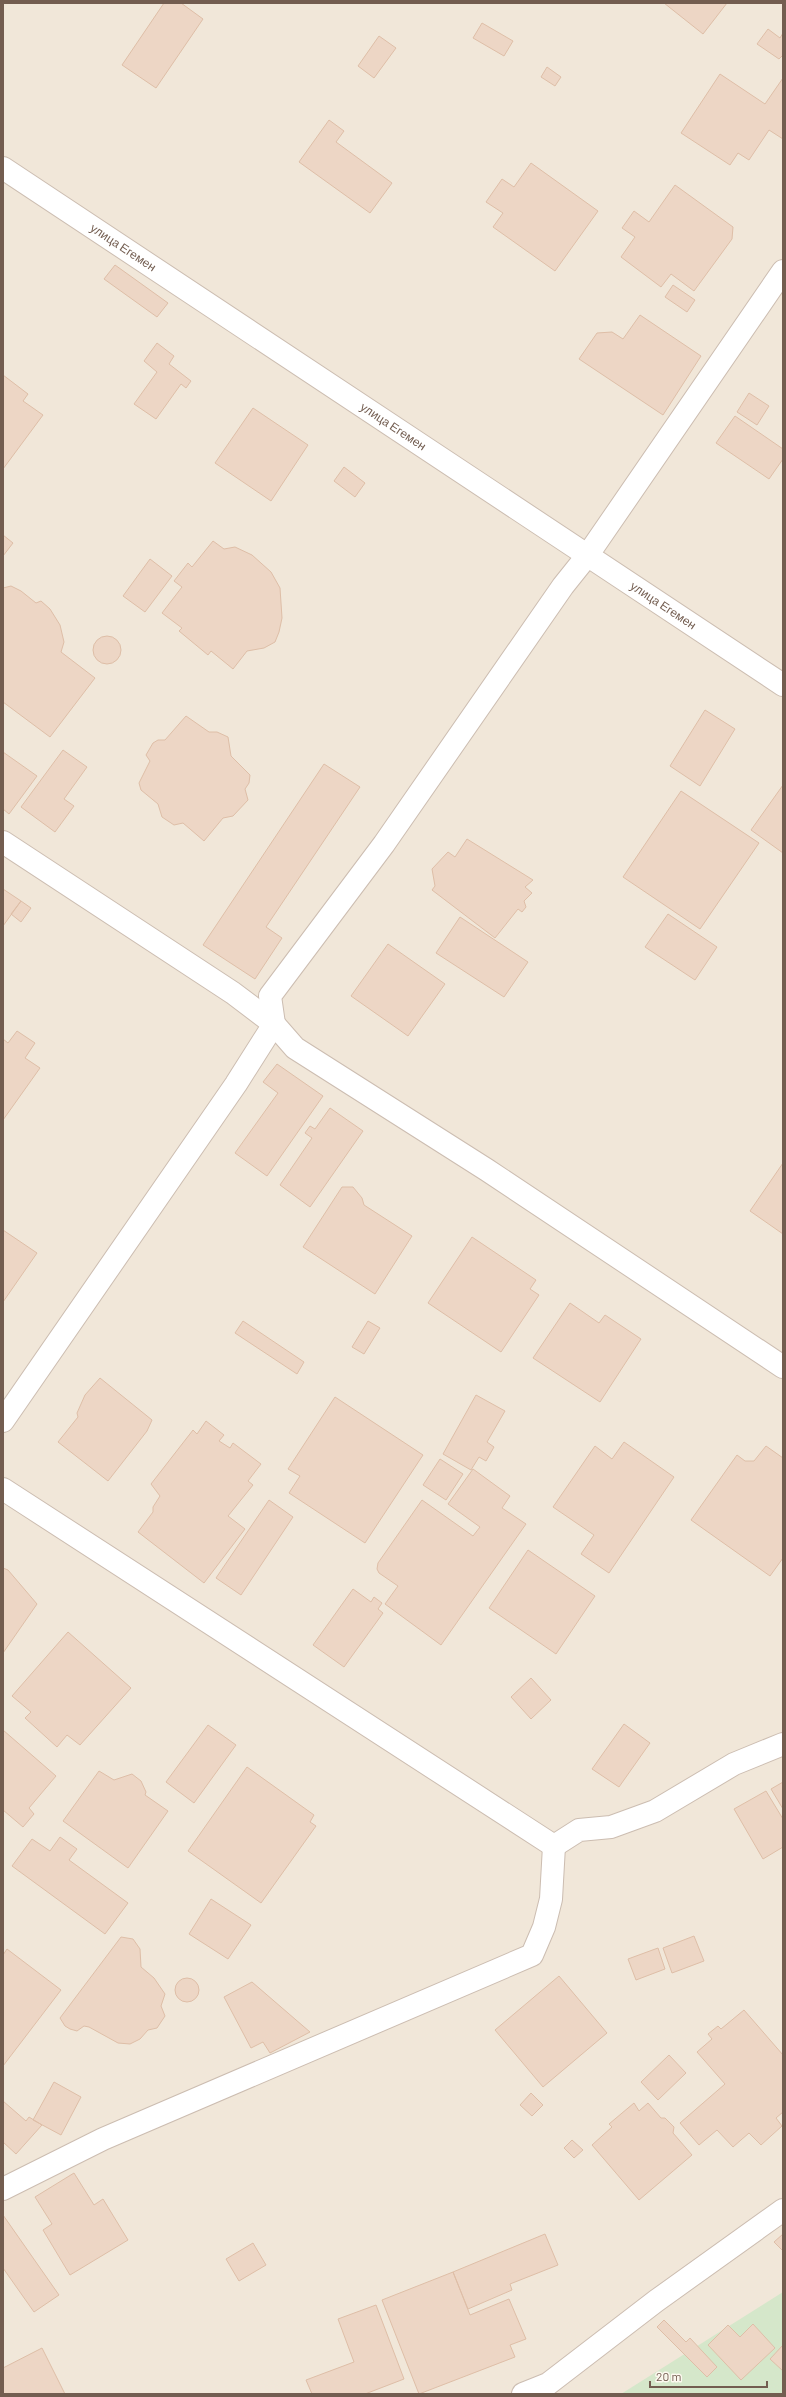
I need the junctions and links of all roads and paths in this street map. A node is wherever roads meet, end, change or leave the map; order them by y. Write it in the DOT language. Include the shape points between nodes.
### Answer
graph roads {
  1 [pos="3,168"];
  2 [pos="783,272"];
  3 [pos="587,556"];
  4 [pos="783,686"];
  5 [pos="3,842"];
  6 [pos="274,1024"];
  7 [pos="783,1367"];
  8 [pos="3,1421"];
  9 [pos="3,1489"];
  10 [pos="783,1744"];
  11 [pos="554,1846"];
  12 [pos="3,2188"];
  13 [pos="783,2210"];
  14 [pos="523,2394"];
  1 -- 3 [label="street, улица Егемен"];
  2 -- 3 [label="street"];
  3 -- 4 [label="street, улица Егемен"];
  3 -- 6 [label="street" via="563,586 384,844 270,996"];
  5 -- 6 [label="street" via="233,993"];
  6 -- 7 [label="street" via="295,1048 493,1174"];
  6 -- 8 [label="street" via="236,1084"];
  9 -- 11 [label="street"];
  10 -- 11 [label="street" via="734,1764 655,1811 611,1827 579,1830"];
  11 -- 12 [label="street" via="551,1899 544,1927 532,1955 103,2139"];
  13 -- 14 [label="street" via="656,2301 548,2384"];
}
